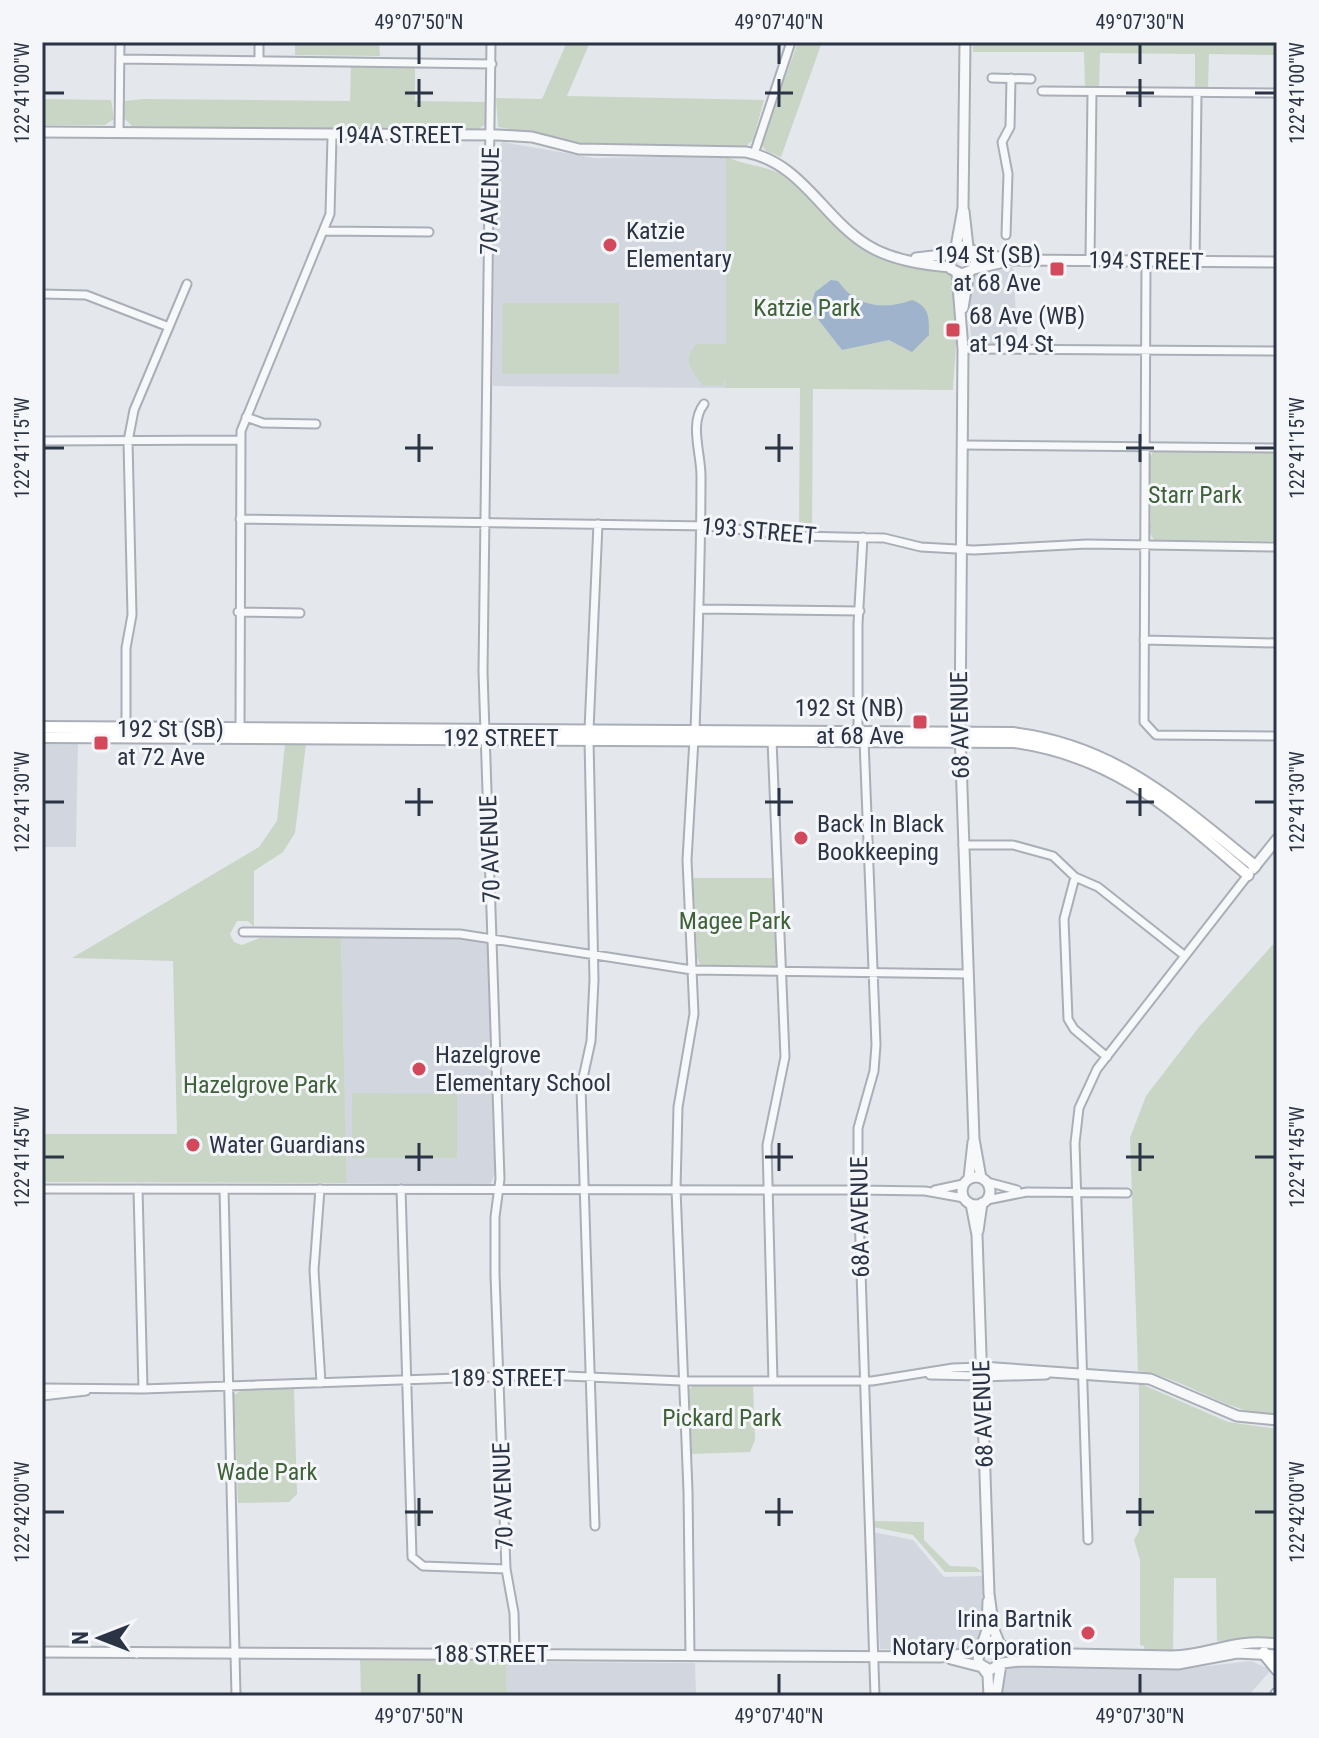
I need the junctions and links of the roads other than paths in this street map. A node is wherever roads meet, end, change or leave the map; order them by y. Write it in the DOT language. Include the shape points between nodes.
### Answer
graph roads {
  1 [pos="120,42"];
  2 [pos="259,42"];
  3 [pos="491,42"];
  4 [pos="791,42"];
  5 [pos="965,42"];
  6 [pos="120,59"];
  7 [pos="259,61"];
  8 [pos="492,64"];
  9 [pos="992,78"];
  10 [pos="1011,78"];
  11 [pos="1031,79"];
  12 [pos="1042,91"];
  13 [pos="1092,92"];
  14 [pos="1277,93"];
  15 [pos="1197,94"];
  16 [pos="42,132"];
  17 [pos="119,132"];
  18 [pos="491,135"];
  19 [pos="332,136"];
  20 [pos="754,154"];
  21 [pos="963,208"];
  22 [pos="324,231"];
  23 [pos="429,232"];
  24 [pos="1006,235"];
  25 [pos="971,249"];
  26 [pos="953,250"];
  27 [pos="905,259"];
  28 [pos="1015,260"];
  29 [pos="1090,260"];
  30 [pos="1146,261"];
  31 [pos="1195,262"];
  32 [pos="1277,262"];
  33 [pos="954,270"];
  34 [pos="971,271"];
  35 [pos="187,284"];
  36 [pos="42,294"];
  37 [pos="962,311"];
  38 [pos="169,327"];
  39 [pos="963,349"];
  40 [pos="1146,350"];
  41 [pos="1277,351"];
  42 [pos="704,404"];
  43 [pos="246,417"];
  44 [pos="316,424"];
  45 [pos="241,440"];
  46 [pos="42,441"];
  47 [pos="128,441"];
  48 [pos="962,445"];
  49 [pos="1145,447"];
  50 [pos="1277,448"];
  51 [pos="240,519"];
  52 [pos="486,521"];
  53 [pos="598,524"];
  54 [pos="700,525"];
  55 [pos="863,537"];
  56 [pos="1145,545"];
  57 [pos="1277,547"];
  58 [pos="961,549"];
  59 [pos="701,609"];
  60 [pos="860,611"];
  61 [pos="238,612"];
  62 [pos="300,613"];
  63 [pos="1144,640"];
  64 [pos="1277,643"];
  65 [pos="126,725"];
  66 [pos="42,727"];
  67 [pos="240,728"];
  68 [pos="487,733"];
  69 [pos="589,734"];
  70 [pos="694,735"];
  71 [pos="861,736"];
  72 [pos="960,736"];
  73 [pos="1277,736"];
  74 [pos="42,737"];
  75 [pos="772,740"];
  76 [pos="1277,839"];
  77 [pos="963,845"];
  78 [pos="1251,871"];
  79 [pos="1075,877"];
  80 [pos="243,932"];
  81 [pos="494,938"];
  82 [pos="594,955"];
  83 [pos="1185,956"];
  84 [pos="692,970"];
  85 [pos="782,973"];
  86 [pos="871,974"];
  87 [pos="968,974"];
  88 [pos="1107,1057"];
  89 [pos="974,1139"];
  90 [pos="984,1180"];
  91 [pos="966,1181"];
  92 [pos="42,1189"];
  93 [pos="138,1189"];
  94 [pos="224,1189"];
  95 [pos="320,1189"];
  96 [pos="401,1189"];
  97 [pos="498,1189"];
  98 [pos="585,1189"];
  99 [pos="676,1189"];
  100 [pos="858,1190"];
  101 [pos="767,1191"];
  102 [pos="925,1191"];
  103 [pos="1027,1192"];
  104 [pos="1077,1193"];
  105 [pos="1127,1193"];
  106 [pos="967,1201"];
  107 [pos="984,1202"];
  108 [pos="977,1235"];
  109 [pos="981,1371"];
  110 [pos="1083,1374"];
  111 [pos="498,1377"];
  112 [pos="591,1378"];
  113 [pos="407,1379"];
  114 [pos="682,1381"];
  115 [pos="773,1381"];
  116 [pos="864,1382"];
  117 [pos="321,1383"];
  118 [pos="228,1387"];
  119 [pos="42,1388"];
  120 [pos="143,1389"];
  121 [pos="88,1391"];
  122 [pos="42,1396"];
  123 [pos="1277,1420"];
  124 [pos="595,1526"];
  125 [pos="1088,1540"];
  126 [pos="506,1569"];
  127 [pos="989,1594"];
  128 [pos="1277,1644"];
  129 [pos="981,1645"];
  130 [pos="1000,1645"];
  131 [pos="42,1652"];
  132 [pos="235,1653"];
  133 [pos="1264,1653"];
  134 [pos="515,1655"];
  135 [pos="1277,1655"];
  136 [pos="690,1656"];
  137 [pos="872,1657"];
  138 [pos="940,1657"];
  139 [pos="1002,1664"];
  140 [pos="982,1667"];
  141 [pos="1277,1669"];
  142 [pos="236,1696"];
  143 [pos="875,1696"];
  144 [pos="989,1696"];
  145 [pos="996,1696"];
  1 -- 6 [label="street"];
  2 -- 7 [label="street"];
  3 -- 8 [label="street, 70 AVENUE"];
  4 -- 20 [label="street"];
  5 -- 21 [label="street"];
  6 -- 7 [label="street"];
  6 -- 17 [label="street"];
  7 -- 8 [label="street"];
  8 -- 18 [label="street, 70 AVENUE"];
  9 -- 10 [label="street"];
  10 -- 11 [label="street"];
  10 -- 24 [label="street" via="1010,127 1002,142 1008,174"];
  12 -- 13 [label="street"];
  13 -- 15 [label="street"];
  13 -- 29 [label="street"];
  14 -- 15 [label="street"];
  15 -- 31 [label="street"];
  16 -- 17 [label="street, 194A STREET"];
  17 -- 19 [label="street, 194A STREET"];
  18 -- 19 [label="street, 194A STREET"];
  18 -- 20 [label="street, 194A STREET" via="532,137 579,149"];
  18 -- 52 [label="street, 70 AVENUE"];
  19 -- 22 [label="street" via="331,208"];
  20 -- 27 [label="street" via="795,176 867,245"];
  21 -- 25 [label="street"];
  21 -- 26 [label="street"];
  22 -- 23 [label="street"];
  22 -- 43 [label="street"];
  25 -- 26 [label="street, 194 STREET"];
  25 -- 28 [label="street, 194 STREET"];
  25 -- 34 [label="street, 68 AVENUE" via="977,259"];
  26 -- 27 [label="street"];
  26 -- 33 [label="street, 68 AVENUE"];
  27 -- 33 [label="street"];
  28 -- 29 [label="street, 194 STREET"];
  28 -- 34 [label="street, 194 STREET"];
  29 -- 30 [label="street, 194 STREET"];
  30 -- 31 [label="street, 194 STREET"];
  30 -- 40 [label="street"];
  31 -- 32 [label="street, 194 STREET"];
  33 -- 34 [label="street, 194 STREET"];
  33 -- 37 [label="street, 68 AVENUE"];
  34 -- 37 [label="street, 68 AVENUE"];
  35 -- 38 [label="street"];
  36 -- 38 [label="street" via="86,295"];
  37 -- 39 [label="street, 68 AVENUE"];
  38 -- 47 [label="street" via="134,410"];
  39 -- 40 [label="street"];
  39 -- 48 [label="street, 68 AVENUE"];
  40 -- 41 [label="street"];
  40 -- 49 [label="street"];
  42 -- 54 [label="street" via="698,411 697,439"];
  43 -- 44 [label="street" via="269,424"];
  43 -- 45 [label="street"];
  45 -- 47 [label="street"];
  45 -- 51 [label="street"];
  46 -- 47 [label="street"];
  47 -- 65 [label="street" via="132,615 126,648"];
  48 -- 49 [label="street"];
  48 -- 58 [label="street, 68 AVENUE"];
  49 -- 50 [label="street"];
  49 -- 56 [label="street"];
  51 -- 52 [label="street, 193 STREET"];
  51 -- 61 [label="street"];
  52 -- 53 [label="street, 193 STREET"];
  52 -- 68 [label="street, 70 AVENUE"];
  53 -- 54 [label="street, 193 STREET"];
  53 -- 69 [label="street"];
  54 -- 55 [label="street, 193 STREET"];
  54 -- 59 [label="street"];
  55 -- 58 [label="street, 193 STREET"];
  55 -- 60 [label="street, 68A AVENUE"];
  56 -- 57 [label="street, 193 STREET"];
  56 -- 58 [label="street, 193 STREET"];
  56 -- 63 [label="street"];
  58 -- 72 [label="street, 68 AVENUE"];
  59 -- 60 [label="street"];
  59 -- 70 [label="street"];
  60 -- 71 [label="street, 68A AVENUE"];
  61 -- 62 [label="street"];
  61 -- 67 [label="street"];
  63 -- 64 [label="street"];
  63 -- 73 [label="street" via="1143,713 1148,730 1166,736"];
  65 -- 66 [label="main road, 192 STREET"];
  65 -- 67 [label="main road, 192 STREET"];
  67 -- 68 [label="main road, 192 STREET"];
  68 -- 69 [label="main road, 192 STREET"];
  68 -- 74 [label="main road, 192 STREET"];
  68 -- 81 [label="street, 70 AVENUE"];
  69 -- 70 [label="main road, 192 STREET"];
  69 -- 70 [label="main road, 192 STREET" via="605,739"];
  69 -- 82 [label="street"];
  70 -- 71 [label="main road, 192 STREET"];
  70 -- 75 [label="main road, 192 STREET"];
  70 -- 84 [label="street" via="687,842"];
  71 -- 72 [label="main road, 192 STREET"];
  71 -- 75 [label="main road, 192 STREET"];
  71 -- 86 [label="street, 68A AVENUE"];
  72 -- 77 [label="street, 68 AVENUE"];
  72 -- 78 [label="main road, 192 STREET" via="1047,747 1105,767 1161,801"];
  75 -- 85 [label="street"];
  76 -- 78 [label="street"];
  77 -- 79 [label="street" via="1039,851 1053,856"];
  77 -- 87 [label="street, 68 AVENUE"];
  78 -- 83 [label="street"];
  79 -- 83 [label="street" via="1098,887"];
  79 -- 88 [label="street" via="1064,919 1068,1019"];
  80 -- 81 [label="street"];
  81 -- 82 [label="street"];
  81 -- 97 [label="street, 70 AVENUE"];
  82 -- 84 [label="street"];
  82 -- 98 [label="street" via="591,1041 581,1087"];
  83 -- 88 [label="street"];
  84 -- 85 [label="street"];
  84 -- 99 [label="street" via="693,1022 677,1118"];
  85 -- 86 [label="street"];
  85 -- 101 [label="street" via="784,1070 768,1125"];
  86 -- 87 [label="street"];
  86 -- 100 [label="street, 68A AVENUE" via="876,1045 858,1128"];
  87 -- 89 [label="street, 68 AVENUE"];
  88 -- 104 [label="street" via="1079,1108"];
  89 -- 90 [label="street, 68 AVENUE"];
  89 -- 91 [label="street, 68 AVENUE"];
  90 -- 91 [label="street"];
  90 -- 103 [label="street"];
  90 -- 107 [label="street, 68 AVENUE" via="990,1192"];
  91 -- 102 [label="street"];
  91 -- 106 [label="street, 68 AVENUE"];
  92 -- 93 [label="street"];
  93 -- 94 [label="street"];
  93 -- 120 [label="street"];
  94 -- 95 [label="street"];
  94 -- 118 [label="street"];
  95 -- 96 [label="street"];
  95 -- 117 [label="street" via="314,1270"];
  96 -- 97 [label="street"];
  96 -- 113 [label="street"];
  97 -- 98 [label="street"];
  97 -- 111 [label="street, 70 AVENUE"];
  98 -- 99 [label="street"];
  98 -- 112 [label="street"];
  99 -- 101 [label="street"];
  99 -- 114 [label="street"];
  100 -- 101 [label="street"];
  100 -- 102 [label="street"];
  100 -- 116 [label="street, 68A AVENUE"];
  101 -- 115 [label="street"];
  102 -- 106 [label="street"];
  103 -- 104 [label="street"];
  103 -- 107 [label="street"];
  104 -- 105 [label="street"];
  104 -- 110 [label="street"];
  106 -- 107 [label="street"];
  106 -- 108 [label="street, 68 AVENUE"];
  107 -- 108 [label="street, 68 AVENUE"];
  108 -- 109 [label="street, 68 AVENUE"];
  109 -- 110 [label="street, 189 STREET" via="1033,1377"];
  109 -- 116 [label="street, 189 STREET"];
  109 -- 127 [label="street, 68 AVENUE"];
  110 -- 123 [label="street, 189 STREET" via="1150,1379 1237,1416"];
  110 -- 125 [label="street"];
  111 -- 112 [label="street, 189 STREET"];
  111 -- 113 [label="street, 189 STREET"];
  111 -- 126 [label="street, 70 AVENUE"];
  112 -- 114 [label="street, 189 STREET"];
  112 -- 124 [label="street"];
  113 -- 117 [label="street, 189 STREET"];
  113 -- 126 [label="street" via="415,1563"];
  114 -- 115 [label="street, 189 STREET"];
  114 -- 136 [label="street"];
  115 -- 116 [label="street, 189 STREET"];
  116 -- 137 [label="street, 68A AVENUE"];
  117 -- 118 [label="street, 189 STREET"];
  118 -- 120 [label="street, 189 STREET"];
  118 -- 132 [label="street"];
  119 -- 121 [label="street, 189 STREET"];
  120 -- 121 [label="street, 189 STREET"];
  121 -- 122 [label="street, 189 STREET"];
  126 -- 134 [label="street, 70 AVENUE"];
  127 -- 129 [label="street, 68 AVENUE"];
  127 -- 130 [label="street, 68 AVENUE"];
  128 -- 130 [label="street" via="1229,1643 1172,1656 1021,1653"];
  129 -- 130 [label="street"];
  129 -- 138 [label="street, 188 STREET" via="970,1653"];
  129 -- 140 [label="street" via="976,1656"];
  130 -- 139 [label="street"];
  131 -- 132 [label="street, 188 STREET"];
  132 -- 134 [label="street, 188 STREET"];
  132 -- 142 [label="street"];
  133 -- 135 [label="street"];
  133 -- 139 [label="street" via="1178,1664"];
  133 -- 141 [label="main road"];
  134 -- 136 [label="street, 188 STREET"];
  136 -- 137 [label="street, 188 STREET"];
  137 -- 138 [label="street, 188 STREET"];
  137 -- 143 [label="street, 68A AVENUE"];
  138 -- 140 [label="street, 188 STREET"];
  139 -- 140 [label="street" via="992,1670"];
  139 -- 145 [label="street"];
  140 -- 144 [label="street"];
}
